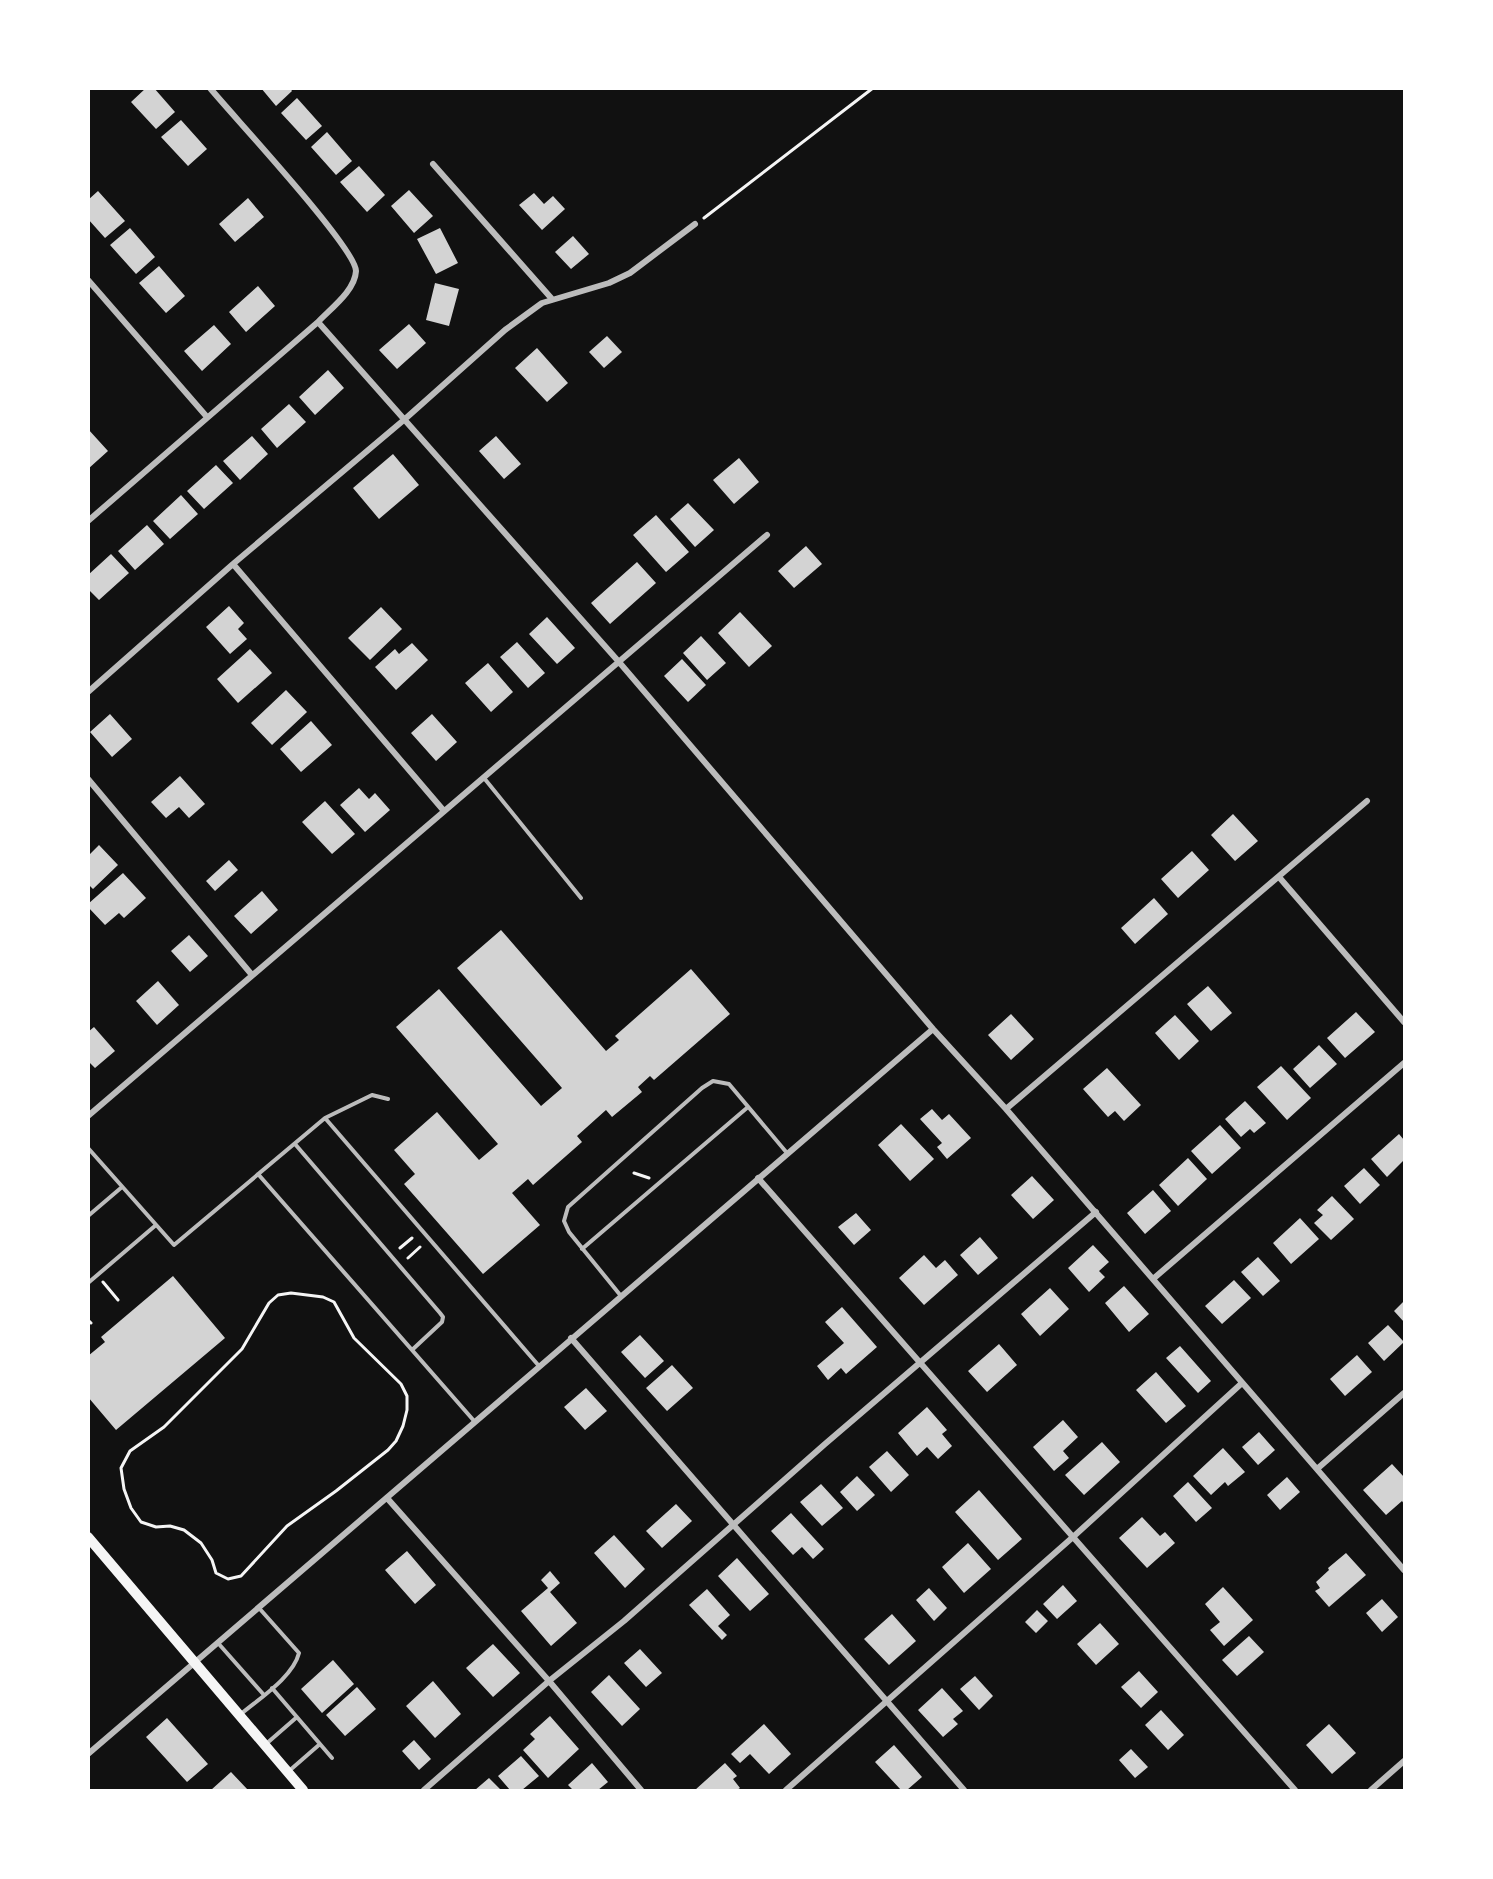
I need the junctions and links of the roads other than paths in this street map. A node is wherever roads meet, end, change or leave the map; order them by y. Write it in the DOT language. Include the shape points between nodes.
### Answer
graph roads {
  1 [pos="210,88"];
  2 [pos="433,164"];
  3 [pos="695,224"];
  4 [pos="88,280"];
  5 [pos="552,299"];
  6 [pos="318,322"];
  7 [pos="207,417"];
  8 [pos="405,419"];
  9 [pos="88,521"];
  10 [pos="767,535"];
  11 [pos="233,564"];
  12 [pos="619,662"];
  13 [pos="88,692"];
  14 [pos="483,777"];
  15 [pos="88,778"];
  16 [pos="1367,801"];
  17 [pos="444,811"];
  18 [pos="1279,877"];
  19 [pos="581,898"];
  20 [pos="252,975"];
  21 [pos="1404,1022"];
  22 [pos="933,1029"];
  23 [pos="1404,1063"];
  24 [pos="388,1099"];
  25 [pos="748,1107"];
  26 [pos="1006,1109"];
  27 [pos="88,1116"];
  28 [pos="325,1118"];
  29 [pos="295,1144"];
  30 [pos="88,1149"];
  31 [pos="787,1153"];
  32 [pos="258,1174"];
  33 [pos="758,1178"];
  34 [pos="122,1187"];
  35 [pos="1096,1212"];
  36 [pos="88,1216"];
  37 [pos="156,1225"];
  38 [pos="582,1249"];
  39 [pos="1153,1279"];
  40 [pos="88,1283"];
  41 [pos="621,1296"];
  42 [pos="571,1338"];
  43 [pos="412,1350"];
  44 [pos="921,1364"];
  45 [pos="539,1366"];
  46 [pos="1242,1383"];
  47 [pos="1404,1393"];
  48 [pos="475,1422"];
  49 [pos="1317,1469"];
  50 [pos="387,1498"];
  51 [pos="733,1525"];
  52 [pos="88,1537"];
  53 [pos="1073,1537"];
  54 [pos="1404,1570"];
  55 [pos="259,1608"];
  56 [pos="218,1643"];
  57 [pos="195,1662"];
  58 [pos="549,1681"];
  59 [pos="272,1688"];
  60 [pos="264,1695"];
  61 [pos="888,1702"];
  62 [pos="240,1716"];
  63 [pos="297,1717"];
  64 [pos="320,1744"];
  65 [pos="264,1745"];
  66 [pos="88,1754"];
  67 [pos="332,1758"];
  68 [pos="1404,1761"];
  69 [pos="288,1773"];
  70 [pos="303,1791"];
  71 [pos="424,1791"];
  72 [pos="642,1791"];
  73 [pos="786,1791"];
  74 [pos="964,1791"];
  75 [pos="1295,1791"];
  76 [pos="1371,1791"];
  1 -- 6 [label="street" via="316,210 353,263 356,272 350,288"];
  2 -- 5 [label="street"];
  3 -- 5 [label="street" via="630,273"];
  4 -- 7 [label="street"];
  5 -- 8 [label="street" via="505,330"];
  6 -- 7 [label="street"];
  6 -- 8 [label="street"];
  7 -- 9 [label="street"];
  8 -- 11 [label="street"];
  8 -- 12 [label="street"];
  10 -- 12 [label="street"];
  11 -- 13 [label="street"];
  11 -- 17 [label="street"];
  12 -- 14 [label="street"];
  12 -- 22 [label="street"];
  14 -- 17 [label="street"];
  14 -- 19 [label="lane"];
  15 -- 20 [label="street"];
  16 -- 18 [label="street"];
  17 -- 20 [label="street"];
  18 -- 21 [label="street"];
  18 -- 26 [label="street"];
  20 -- 27 [label="street"];
  22 -- 26 [label="street"];
  22 -- 31 [label="street"];
  23 -- 39 [label="street"];
  24 -- 28 [label="lane" via="372,1095"];
  25 -- 31 [label="lane"];
  25 -- 38 [label="lane"];
  25 -- 38 [label="lane" via="729,1084 713,1081 702,1088 568,1207 564,1221"];
  26 -- 35 [label="street"];
  28 -- 29 [label="lane"];
  28 -- 45 [label="lane"];
  29 -- 32 [label="lane"];
  29 -- 43 [label="lane" via="441,1313 442,1322"];
  30 -- 34 [label="lane"];
  31 -- 33 [label="street"];
  32 -- 37 [label="lane" via="174,1245"];
  32 -- 43 [label="lane"];
  33 -- 41 [label="street"];
  33 -- 44 [label="street"];
  34 -- 36 [label="lane"];
  34 -- 37 [label="lane"];
  35 -- 39 [label="street"];
  35 -- 44 [label="street"];
  37 -- 40 [label="lane"];
  38 -- 41 [label="lane"];
  39 -- 46 [label="street"];
  41 -- 42 [label="street"];
  42 -- 45 [label="street"];
  42 -- 51 [label="street"];
  43 -- 48 [label="lane"];
  44 -- 51 [label="street"];
  44 -- 53 [label="street"];
  45 -- 48 [label="street"];
  46 -- 49 [label="street"];
  46 -- 53 [label="street"];
  47 -- 49 [label="street"];
  48 -- 50 [label="street"];
  49 -- 54 [label="street"];
  50 -- 55 [label="street"];
  50 -- 58 [label="street"];
  51 -- 58 [label="street"];
  51 -- 61 [label="street"];
  52 -- 57 [label="main road"];
  53 -- 61 [label="street"];
  53 -- 75 [label="street"];
  55 -- 56 [label="street"];
  55 -- 59 [label="lane" via="299,1653 297,1663"];
  56 -- 57 [label="street"];
  56 -- 60 [label="lane"];
  57 -- 62 [label="main road"];
  57 -- 66 [label="street"];
  58 -- 71 [label="street"];
  58 -- 72 [label="street"];
  59 -- 60 [label="lane"];
  59 -- 63 [label="lane"];
  60 -- 62 [label="lane"];
  61 -- 73 [label="street"];
  61 -- 74 [label="street"];
  62 -- 65 [label="main road"];
  63 -- 64 [label="lane"];
  63 -- 65 [label="lane"];
  64 -- 67 [label="lane"];
  64 -- 69 [label="lane"];
  65 -- 69 [label="main road"];
  68 -- 76 [label="street"];
  69 -- 70 [label="main road"];
}
